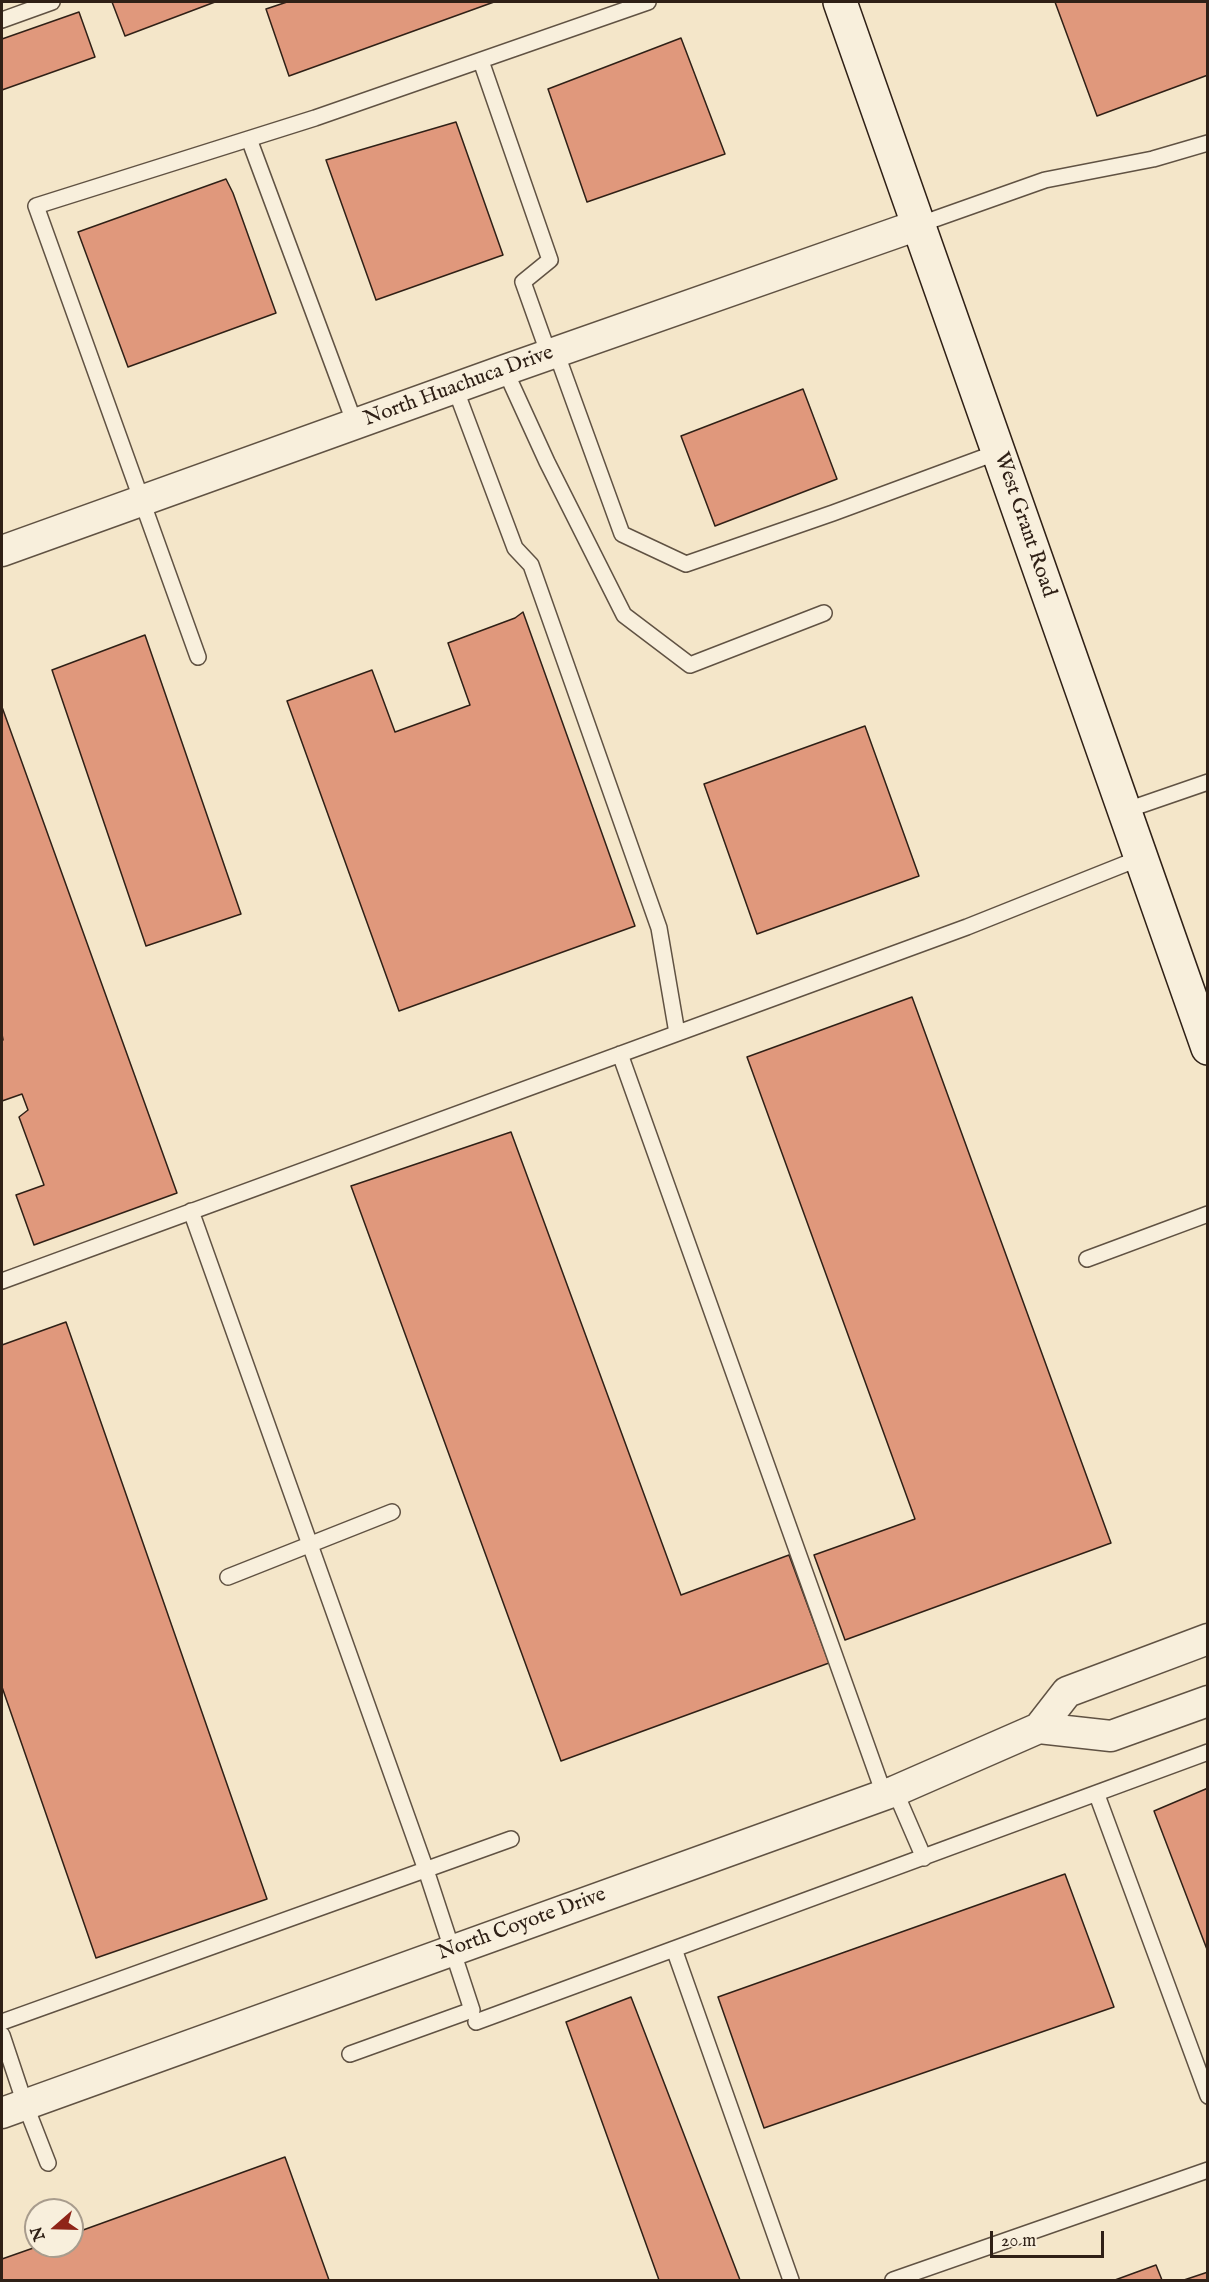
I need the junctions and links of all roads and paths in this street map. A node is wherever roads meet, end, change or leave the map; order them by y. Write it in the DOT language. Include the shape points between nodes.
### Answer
graph roads {
  1 [pos="52,2"];
  2 [pos="648,2"];
  3 [pos="840,2"];
  4 [pos="2,20"];
  5 [pos="481,61"];
  6 [pos="249,139"];
  7 [pos="1208,143"];
  8 [pos="918,225"];
  9 [pos="552,353"];
  10 [pos="506,370"];
  11 [pos="455,388"];
  12 [pos="355,424"];
  13 [pos="998,452"];
  14 [pos="143,500"];
  15 [pos="2,548"];
  16 [pos="824,613"];
  17 [pos="198,657"];
  18 [pos="1208,782"];
  19 [pos="1124,811"];
  20 [pos="1140,858"];
  21 [pos="676,1033"];
  22 [pos="1208,1048"];
  23 [pos="620,1054"];
  24 [pos="190,1211"];
  25 [pos="1208,1214"];
  26 [pos="1087,1259"];
  27 [pos="2,1281"];
  28 [pos="392,1512"];
  29 [pos="310,1545"];
  30 [pos="228,1577"];
  31 [pos="1208,1639"];
  32 [pos="1208,1701"];
  33 [pos="1039,1728"];
  34 [pos="1208,1752"];
  35 [pos="890,1792"];
  36 [pos="1097,1794"];
  37 [pos="511,1839"];
  38 [pos="924,1858"];
  39 [pos="426,1870"];
  40 [pos="674,1949"];
  41 [pos="452,1951"];
  42 [pos="2,2022"];
  43 [pos="476,2022"];
  44 [pos="2,2035"];
  45 [pos="350,2054"];
  46 [pos="1208,2096"];
  47 [pos="13,2108"];
  48 [pos="48,2163"];
  49 [pos="1208,2170"];
  50 [pos="791,2280"];
  51 [pos="893,2280"];
  1 -- 4 [label="lane"];
  2 -- 5 [label="lane"];
  3 -- 8 [label="main road, West Grant Road"];
  5 -- 6 [label="lane"];
  5 -- 9 [label="lane" via="550,260 523,282"];
  6 -- 12 [label="lane"];
  6 -- 14 [label="lane" via="36,206"];
  7 -- 8 [label="lane" via="1153,159 1045,180"];
  8 -- 9 [label="street, North Huachuca Drive"];
  8 -- 13 [label="main road, West Grant Road"];
  9 -- 10 [label="street, North Huachuca Drive"];
  9 -- 13 [label="lane" via="622,534 686,564"];
  10 -- 11 [label="street, North Huachuca Drive"];
  10 -- 16 [label="lane" via="624,615 690,665"];
  11 -- 12 [label="street, North Huachuca Drive"];
  11 -- 21 [label="lane" via="515,548 531,565 659,928"];
  12 -- 14 [label="street, North Huachuca Drive"];
  13 -- 19 [label="main road, West Grant Road"];
  14 -- 15 [label="street, North Huachuca Drive"];
  14 -- 17 [label="lane"];
  18 -- 19 [label="lane"];
  19 -- 20 [label="main road, West Grant Road"];
  20 -- 21 [label="lane" via="967,927"];
  20 -- 22 [label="main road, West Grant Road"];
  21 -- 23 [label="lane"];
  23 -- 24 [label="lane"];
  23 -- 35 [label="lane"];
  24 -- 27 [label="lane"];
  24 -- 29 [label="lane"];
  25 -- 26 [label="lane"];
  28 -- 29 [label="lane"];
  29 -- 30 [label="lane"];
  29 -- 39 [label="lane"];
  31 -- 33 [label="street, North Coyote Drive" via="1067,1692"];
  32 -- 33 [label="street" via="1111,1737"];
  33 -- 35 [label="street, North Coyote Drive"];
  34 -- 36 [label="lane"];
  35 -- 38 [label="lane"];
  35 -- 41 [label="street, North Coyote Drive"];
  36 -- 38 [label="lane"];
  36 -- 46 [label="lane"];
  37 -- 39 [label="lane"];
  38 -- 40 [label="lane"];
  39 -- 41 [label="lane"];
  39 -- 42 [label="lane"];
  40 -- 43 [label="lane"];
  40 -- 50 [label="lane"];
  41 -- 45 [label="lane" via="472,2010"];
  41 -- 47 [label="street, North Coyote Drive"];
  44 -- 47 [label="lane"];
  47 -- 48 [label="lane"];
  49 -- 51 [label="lane"];
}
